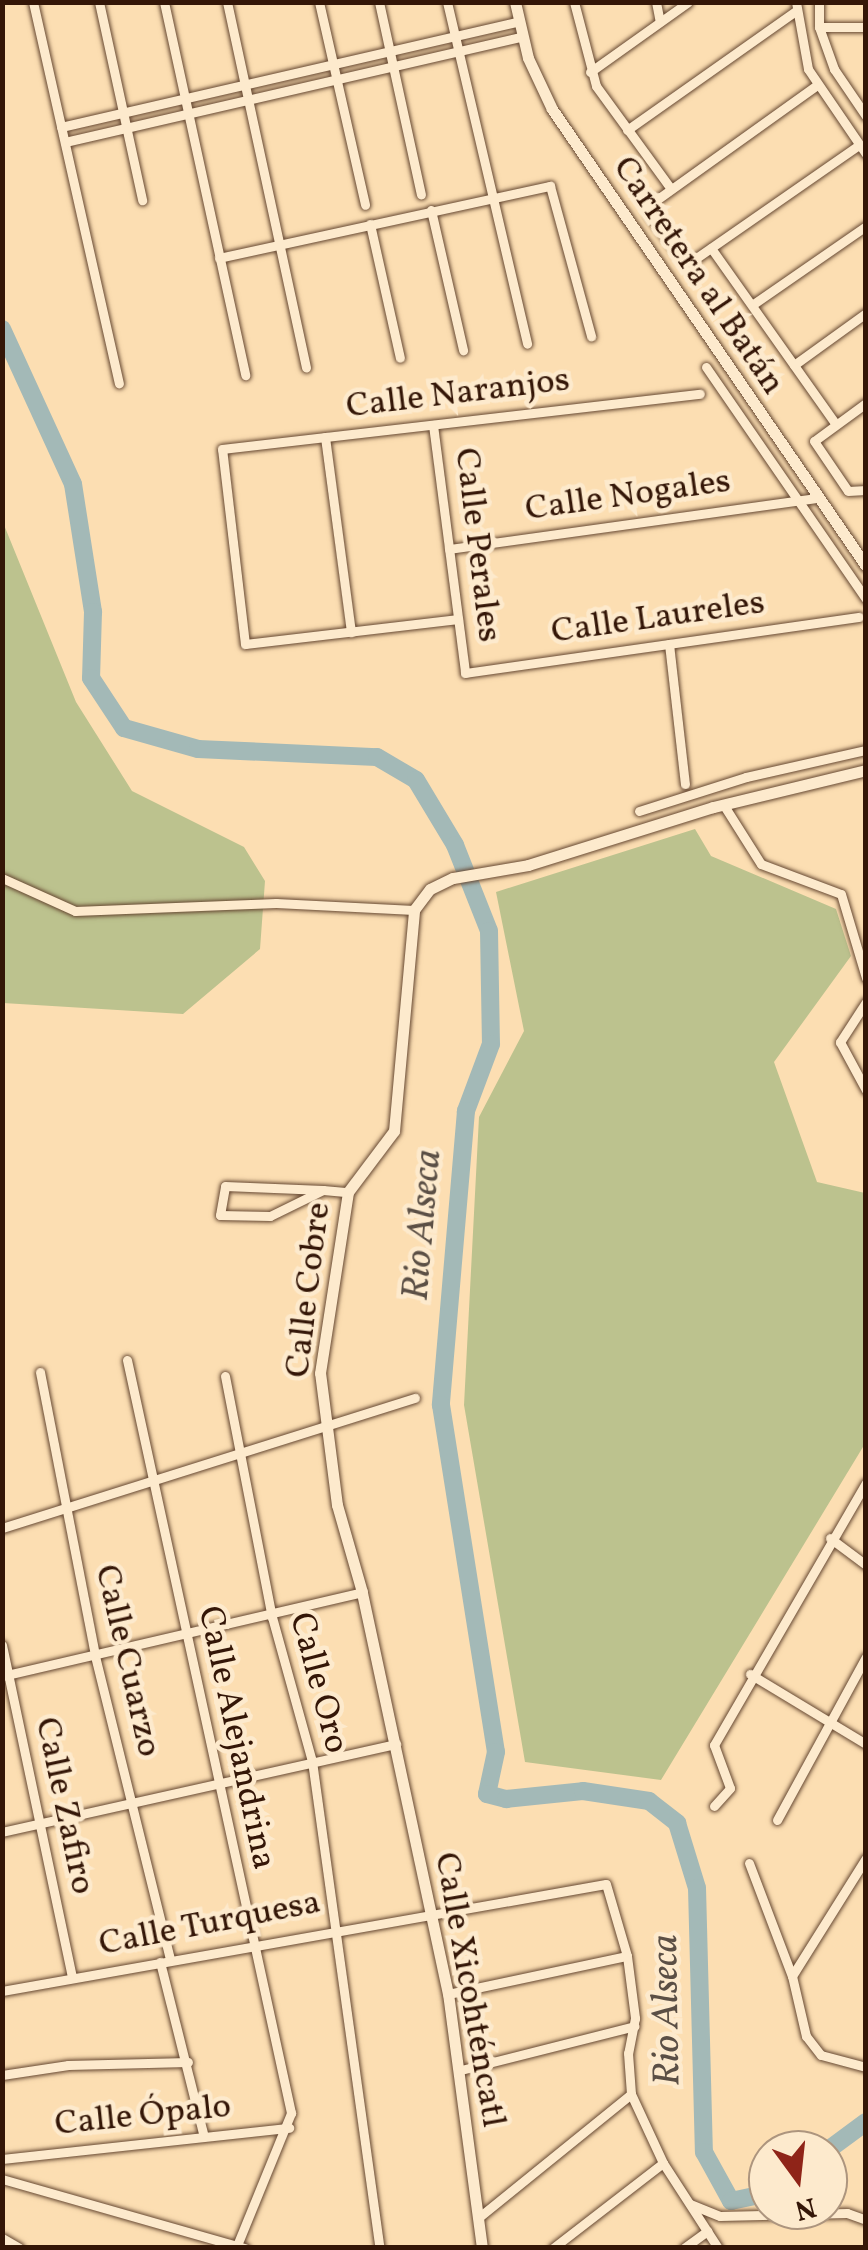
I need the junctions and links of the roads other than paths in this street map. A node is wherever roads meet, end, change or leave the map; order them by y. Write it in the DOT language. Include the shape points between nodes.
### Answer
graph roads {
  1 [pos="33,2"];
  2 [pos="99,2"];
  3 [pos="164,2"];
  4 [pos="227,2"];
  5 [pos="319,2"];
  6 [pos="379,2"];
  7 [pos="447,2"];
  8 [pos="514,2"];
  9 [pos="574,2"];
  10 [pos="656,2"];
  11 [pos="688,2"];
  12 [pos="819,2"];
  13 [pos="796,7"];
  14 [pos="519,20"];
  15 [pos="660,22"];
  16 [pos="819,27"];
  17 [pos="866,27"];
  18 [pos="454,36"];
  19 [pos="523,36"];
  20 [pos="458,51"];
  21 [pos="388,52"];
  22 [pos="333,64"];
  23 [pos="391,68"];
  24 [pos="590,72"];
  25 [pos="336,80"];
  26 [pos="245,84"];
  27 [pos="817,85"];
  28 [pos="185,98"];
  29 [pos="860,99"];
  30 [pos="248,100"];
  31 [pos="123,113"];
  32 [pos="188,114"];
  33 [pos="866,116"];
  34 [pos="61,127"];
  35 [pos="126,128"];
  36 [pos="627,130"];
  37 [pos="64,142"];
  38 [pos="859,144"];
  39 [pos="866,154"];
  40 [pos="671,189"];
  41 [pos="421,194"];
  42 [pos="490,197"];
  43 [pos="142,200"];
  44 [pos="366,205"];
  45 [pos="431,210"];
  46 [pos="370,224"];
  47 [pos="866,226"];
  48 [pos="280,244"];
  49 [pos="711,248"];
  50 [pos="219,258"];
  51 [pos="752,306"];
  52 [pos="866,313"];
  53 [pos="590,336"];
  54 [pos="527,344"];
  55 [pos="463,350"];
  56 [pos="400,358"];
  57 [pos="794,365"];
  58 [pos="306,368"];
  59 [pos="706,368"];
  60 [pos="244,375"];
  61 [pos="118,383"];
  62 [pos="700,394"];
  63 [pos="866,403"];
  64 [pos="835,423"];
  65 [pos="434,425"];
  66 [pos="324,437"];
  67 [pos="866,490"];
  68 [pos="816,498"];
  69 [pos="797,500"];
  70 [pos="449,548"];
  71 [pos="866,566"];
  72 [pos="866,599"];
  73 [pos="859,617"];
  74 [pos="458,619"];
  75 [pos="351,632"];
  76 [pos="669,644"];
  77 [pos="465,672"];
  78 [pos="866,750"];
  79 [pos="866,770"];
  80 [pos="685,784"];
  81 [pos="690,795"];
  82 [pos="723,804"];
  83 [pos="639,811"];
  84 [pos="692,813"];
  85 [pos="2,878"];
  86 [pos="414,910"];
  87 [pos="866,978"];
  88 [pos="866,1002"];
  89 [pos="866,1090"];
  90 [pos="324,1190"];
  91 [pos="348,1192"];
  92 [pos="127,1360"];
  93 [pos="40,1372"];
  94 [pos="225,1376"];
  95 [pos="414,1398"];
  96 [pos="326,1426"];
  97 [pos="236,1454"];
  98 [pos="152,1481"];
  99 [pos="866,1483"];
  100 [pos="66,1508"];
  101 [pos="2,1528"];
  102 [pos="830,1538"];
  103 [pos="866,1565"];
  104 [pos="362,1592"];
  105 [pos="272,1617"];
  106 [pos="186,1636"];
  107 [pos="2,1644"];
  108 [pos="95,1656"];
  109 [pos="866,1658"];
  110 [pos="750,1674"];
  111 [pos="6,1675"];
  112 [pos="828,1718"];
  113 [pos="396,1744"];
  114 [pos="866,1744"];
  115 [pos="312,1760"];
  116 [pos="218,1784"];
  117 [pos="131,1803"];
  118 [pos="714,1806"];
  119 [pos="777,1820"];
  120 [pos="40,1824"];
  121 [pos="2,1832"];
  122 [pos="866,1858"];
  123 [pos="749,1863"];
  124 [pos="428,1911"];
  125 [pos="340,1928"];
  126 [pos="254,1944"];
  127 [pos="627,1956"];
  128 [pos="165,1961"];
  129 [pos="792,1976"];
  130 [pos="72,1978"];
  131 [pos="2,1991"];
  132 [pos="448,1994"];
  133 [pos="636,2026"];
  134 [pos="188,2062"];
  135 [pos="866,2067"];
  136 [pos="462,2070"];
  137 [pos="2,2075"];
  138 [pos="632,2094"];
  139 [pos="289,2128"];
  140 [pos="204,2136"];
  141 [pos="2,2160"];
  142 [pos="663,2163"];
  143 [pos="2,2178"];
  144 [pos="690,2204"];
  145 [pos="478,2218"];
  146 [pos="866,2220"];
  147 [pos="706,2231"];
  148 [pos="2,2238"];
  149 [pos="239,2247"];
  150 [pos="18,2248"];
  151 [pos="380,2248"];
  152 [pos="482,2248"];
  153 [pos="553,2248"];
  154 [pos="684,2248"];
  155 [pos="718,2248"];
  1 -- 34 [label="street"];
  2 -- 31 [label="street"];
  3 -- 28 [label="street"];
  4 -- 26 [label="street"];
  5 -- 22 [label="street"];
  6 -- 21 [label="street"];
  7 -- 18 [label="street"];
  8 -- 14 [label="street, Carretera al Batán"];
  9 -- 24 [label="street"];
  10 -- 15 [label="street"];
  11 -- 15 [label="street"];
  12 -- 16 [label="street"];
  13 -- 27 [label="street"];
  13 -- 36 [label="street"];
  14 -- 18 [label="street"];
  14 -- 19 [label="street, Carretera al Batán"];
  15 -- 24 [label="street"];
  16 -- 17 [label="street"];
  16 -- 29 [label="street"];
  18 -- 20 [label="street"];
  18 -- 21 [label="street"];
  19 -- 20 [label="street"];
  19 -- 68 [label="street, Carretera al Batán" via="552,109"];
  20 -- 23 [label="street"];
  20 -- 42 [label="street"];
  21 -- 22 [label="street"];
  21 -- 23 [label="street"];
  22 -- 25 [label="street"];
  22 -- 26 [label="street"];
  23 -- 25 [label="street"];
  23 -- 41 [label="street"];
  24 -- 36 [label="street"];
  25 -- 30 [label="street"];
  25 -- 44 [label="street"];
  26 -- 28 [label="street"];
  26 -- 30 [label="street"];
  27 -- 38 [label="street"];
  27 -- 40 [label="street"];
  28 -- 31 [label="street"];
  28 -- 32 [label="street"];
  29 -- 33 [label="street"];
  30 -- 32 [label="street"];
  30 -- 48 [label="street"];
  31 -- 34 [label="street"];
  31 -- 35 [label="street"];
  32 -- 35 [label="street"];
  32 -- 50 [label="street"];
  34 -- 37 [label="street"];
  35 -- 37 [label="street"];
  35 -- 43 [label="street"];
  36 -- 40 [label="street"];
  37 -- 61 [label="street"];
  38 -- 39 [label="street"];
  38 -- 49 [label="street"];
  40 -- 49 [label="street" via="651,204 649,214 682,260"];
  42 -- 45 [label="street"];
  42 -- 53 [label="street" via="550,186"];
  42 -- 54 [label="street"];
  45 -- 46 [label="street"];
  45 -- 55 [label="street"];
  46 -- 48 [label="street"];
  46 -- 56 [label="street"];
  47 -- 51 [label="street"];
  48 -- 50 [label="street"];
  48 -- 58 [label="street"];
  49 -- 51 [label="street"];
  50 -- 60 [label="street"];
  51 -- 57 [label="street"];
  52 -- 57 [label="street"];
  57 -- 64 [label="street"];
  59 -- 69 [label="street"];
  62 -- 65 [label="street, Calle Naranjos"];
  63 -- 64 [label="street"];
  64 -- 67 [label="street" via="814,446 848,491"];
  65 -- 66 [label="street, Calle Naranjos"];
  65 -- 70 [label="street, Calle Perales"];
  66 -- 75 [label="street"];
  66 -- 75 [label="street, Calle Naranjos" via="222,449 244,644"];
  68 -- 69 [label="street, Calle Nogales"];
  68 -- 71 [label="street, Carretera al Batán"];
  69 -- 70 [label="street, Calle Nogales"];
  69 -- 72 [label="street"];
  70 -- 74 [label="street, Calle Perales"];
  73 -- 76 [label="street, Calle Laureles"];
  74 -- 75 [label="street"];
  74 -- 77 [label="street, Calle Perales"];
  76 -- 77 [label="street, Calle Laureles"];
  76 -- 80 [label="street"];
  78 -- 81 [label="street"];
  79 -- 82 [label="street"];
  81 -- 83 [label="street"];
  81 -- 84 [label="street"];
  82 -- 84 [label="street"];
  82 -- 87 [label="street" via="761,864 841,894"];
  84 -- 86 [label="street" via="453,878 430,889"];
  85 -- 86 [label="street" via="75,911 276,902"];
  86 -- 91 [label="street, Calle Cobre" via="394,1131"];
  88 -- 89 [label="street" via="840,1042"];
  90 -- 90 [label="street" via="224,1186 220,1214 270,1216"];
  90 -- 91 [label="street"];
  91 -- 96 [label="street, Calle Cobre" via="320,1373"];
  92 -- 98 [label="street, Calle Alejandrina"];
  93 -- 100 [label="street, Calle Cuarzo"];
  94 -- 97 [label="street, Calle Oro"];
  95 -- 96 [label="street"];
  96 -- 97 [label="street"];
  96 -- 104 [label="street, Calle Cobre" via="337,1505"];
  97 -- 98 [label="street"];
  97 -- 105 [label="street, Calle Oro"];
  98 -- 100 [label="street"];
  98 -- 106 [label="street, Calle Alejandrina"];
  99 -- 102 [label="street"];
  100 -- 101 [label="street"];
  100 -- 108 [label="street, Calle Cuarzo"];
  102 -- 103 [label="street"];
  102 -- 110 [label="street"];
  104 -- 105 [label="street"];
  104 -- 113 [label="street, Calle Cobre"];
  105 -- 106 [label="street"];
  105 -- 115 [label="street, Calle Oro"];
  106 -- 108 [label="street"];
  106 -- 116 [label="street, Calle Alejandrina"];
  107 -- 111 [label="street, Calle Zafiro"];
  108 -- 111 [label="street"];
  108 -- 117 [label="street, Calle Cuarzo"];
  109 -- 112 [label="street"];
  110 -- 112 [label="street"];
  110 -- 118 [label="street" via="714,1745 730,1788"];
  111 -- 120 [label="street, Calle Zafiro"];
  112 -- 114 [label="street"];
  112 -- 119 [label="street"];
  113 -- 115 [label="street"];
  113 -- 124 [label="street, Calle Xicohténcatl"];
  115 -- 116 [label="street"];
  115 -- 125 [label="street, Calle Oro"];
  116 -- 117 [label="street"];
  116 -- 126 [label="street, Calle Alejandrina"];
  117 -- 120 [label="street"];
  117 -- 128 [label="street, Calle Cuarzo"];
  120 -- 121 [label="street"];
  120 -- 130 [label="street, Calle Zafiro"];
  122 -- 129 [label="street"];
  123 -- 129 [label="street"];
  124 -- 125 [label="street, Calle Turquesa"];
  124 -- 127 [label="street, Calle Turquesa" via="601,1883"];
  124 -- 132 [label="street, Calle Xicohténcatl"];
  125 -- 126 [label="street, Calle Turquesa"];
  125 -- 151 [label="street, Calle Oro"];
  126 -- 128 [label="street, Calle Turquesa"];
  126 -- 139 [label="street, Calle Alejandrina"];
  127 -- 132 [label="street"];
  127 -- 133 [label="street"];
  128 -- 130 [label="street, Calle Turquesa"];
  128 -- 134 [label="street, Calle Cuarzo"];
  129 -- 135 [label="street" via="806,2036 821,2054"];
  130 -- 131 [label="street, Calle Turquesa"];
  132 -- 136 [label="street, Calle Xicohténcatl"];
  133 -- 136 [label="street"];
  133 -- 138 [label="street" via="628,2053"];
  134 -- 137 [label="street" via="68,2065"];
  134 -- 140 [label="street, Calle Cuarzo"];
  136 -- 145 [label="street, Calle Xicohténcatl"];
  138 -- 142 [label="street"];
  138 -- 145 [label="street"];
  139 -- 140 [label="street, Calle Ópalo"];
  139 -- 149 [label="street"];
  140 -- 141 [label="street, Calle Ópalo"];
  142 -- 144 [label="street"];
  142 -- 153 [label="street"];
  143 -- 149 [label="street"];
  144 -- 146 [label="street" via="720,2216 833,2214"];
  144 -- 147 [label="street"];
  145 -- 152 [label="street, Calle Xicohténcatl"];
  147 -- 154 [label="street"];
  147 -- 155 [label="street"];
  148 -- 150 [label="street"];
}
